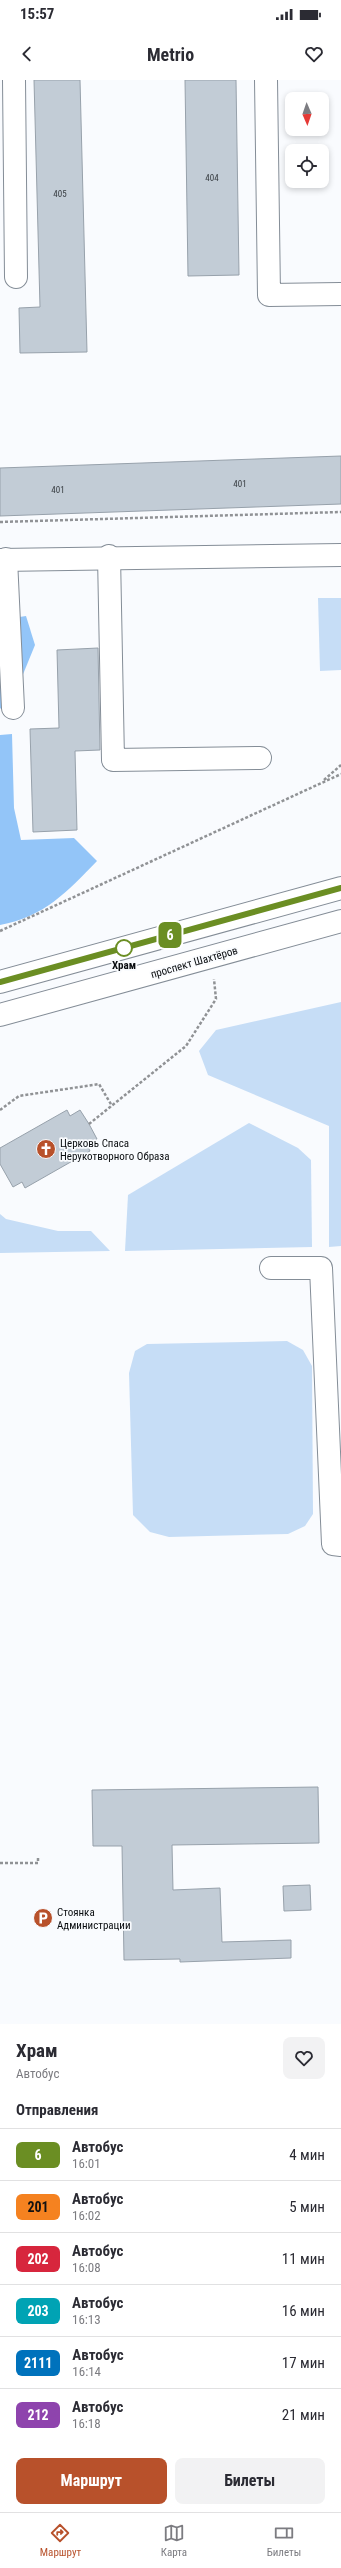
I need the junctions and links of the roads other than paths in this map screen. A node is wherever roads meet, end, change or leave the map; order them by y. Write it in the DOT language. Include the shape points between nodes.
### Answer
graph roads {
  1 [pos="14,80"];
  2 [pos="266,80"];
  3 [pos="16,277"];
  4 [pos="341,294"];
  5 [pos="341,555"];
  6 [pos="109,556"];
  7 [pos="3,560"];
  8 [pos="13,708"];
  9 [pos="260,758"];
  10 [pos="341,888"];
  11 [pos="341,921"];
  12 [pos="0,982"];
  13 [pos="0,1015"];
  14 [pos="271,1268"];
  15 [pos="341,1545"];
  1 -- 3 [label="street"];
  2 -- 4 [label="street" via="269,295"];
  5 -- 6 [label="street"];
  6 -- 7 [label="street"];
  6 -- 9 [label="street" via="113,760"];
  7 -- 8 [label="street"];
  10 -- 12 [label="street"];
  11 -- 13 [label="street, проспект Шахтёров"];
  14 -- 15 [label="street" via="322,1268 333,1544"];
}
